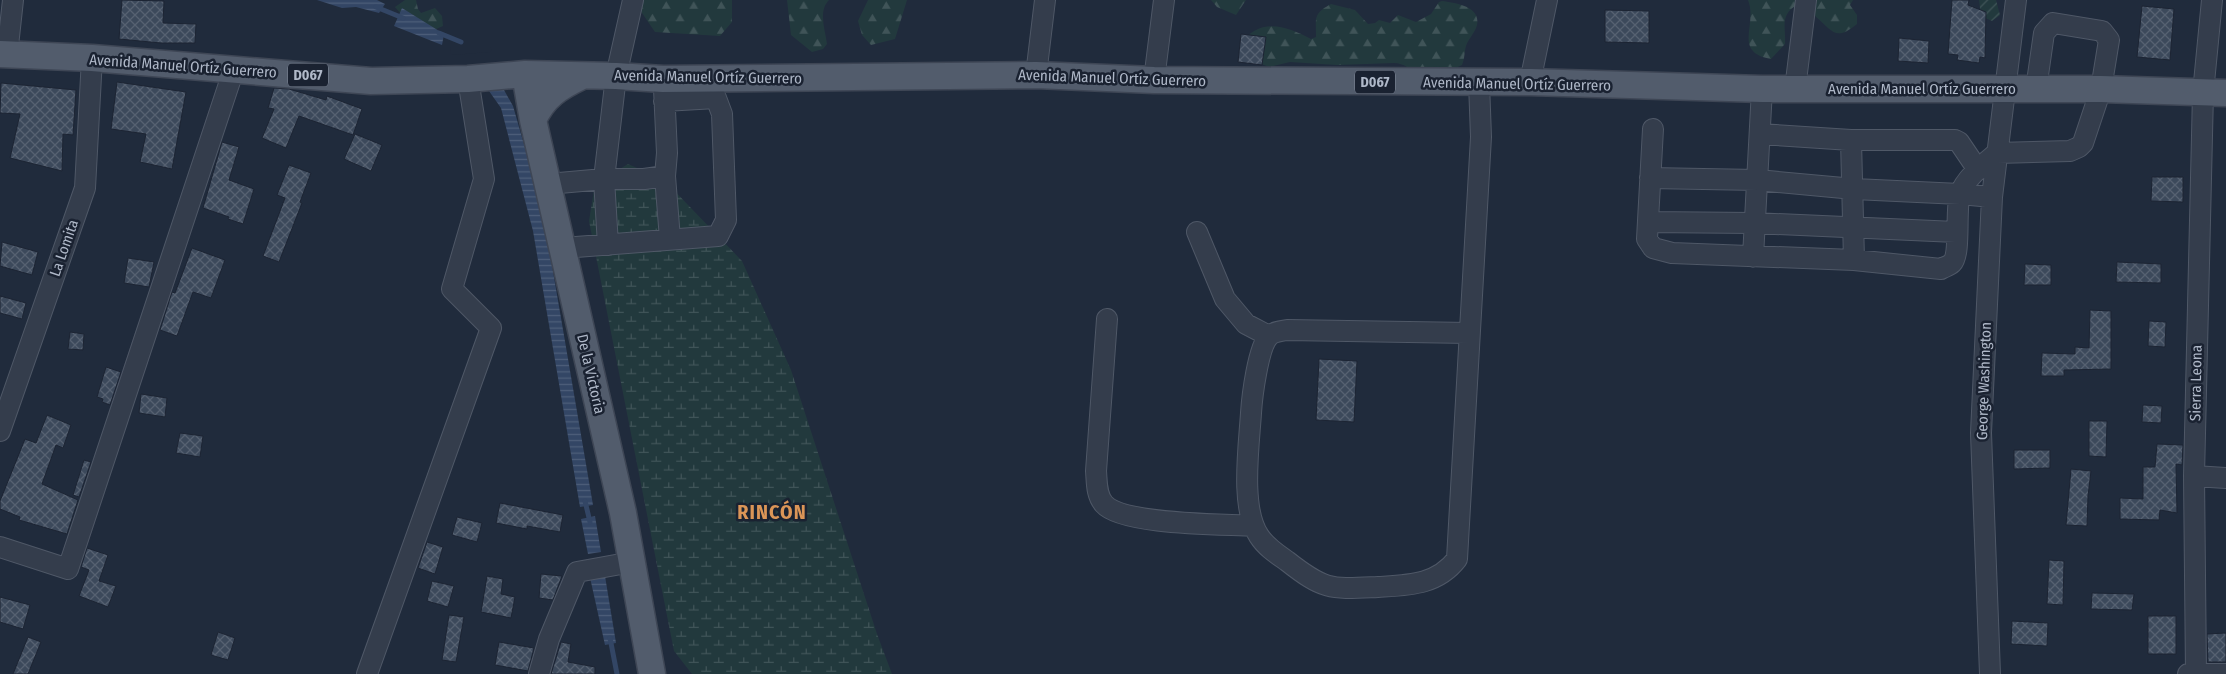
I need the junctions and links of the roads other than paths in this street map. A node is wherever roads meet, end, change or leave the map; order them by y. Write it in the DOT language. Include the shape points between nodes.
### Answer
graph roads {
  1 [pos="633,0"];
  2 [pos="1046,0"];
  3 [pos="1164,0"];
  4 [pos="1547,0"];
  5 [pos="1806,0"];
  6 [pos="2016,0"];
  7 [pos="2212,0"];
  8 [pos="12,9"];
  9 [pos="4,54"];
  10 [pos="92,58"];
  11 [pos="234,69"];
  12 [pos="525,74"];
  13 [pos="1036,75"];
  14 [pos="582,76"];
  15 [pos="616,76"];
  16 [pos="468,79"];
  17 [pos="1154,80"];
  18 [pos="1530,82"];
  19 [pos="1479,83"];
  20 [pos="1762,89"];
  21 [pos="1795,89"];
  22 [pos="2006,89"];
  23 [pos="2036,89"];
  24 [pos="2101,89"];
  25 [pos="664,90"];
  26 [pos="2215,93"];
  27 [pos="533,120"];
  28 [pos="1653,129"];
  29 [pos="1760,134"];
  30 [pos="1851,140"];
  31 [pos="1997,153"];
  32 [pos="1978,170"];
  33 [pos="665,176"];
  34 [pos="1650,178"];
  35 [pos="604,179"];
  36 [pos="1756,180"];
  37 [pos="548,184"];
  38 [pos="1854,189"];
  39 [pos="1960,194"];
  40 [pos="1992,197"];
  41 [pos="1648,222"];
  42 [pos="1753,223"];
  43 [pos="1855,229"];
  44 [pos="1197,232"];
  45 [pos="1956,232"];
  46 [pos="670,239"];
  47 [pos="608,245"];
  48 [pos="563,248"];
  49 [pos="1753,257"];
  50 [pos="1854,260"];
  51 [pos="1107,319"];
  52 [pos="1469,333"];
  53 [pos="1269,336"];
  54 [pos="0,431"];
  55 [pos="2194,476"];
  56 [pos="2226,478"];
  57 [pos="1254,526"];
  58 [pos="0,547"];
  59 [pos="632,562"];
  60 [pos="367,674"];
  61 [pos="539,674"];
  62 [pos="652,674"];
  63 [pos="1990,674"];
  64 [pos="2194,674"];
  65 [pos="2226,674"];
  1 -- 15 [label="street"];
  2 -- 13 [label="street"];
  3 -- 17 [label="street"];
  4 -- 18 [label="street"];
  5 -- 21 [label="street"];
  6 -- 22 [label="street, George Washington"];
  7 -- 26 [label="street, Sierra Leona"];
  8 -- 9 [label="street"];
  9 -- 10 [label="main road, Avenida Manuel Ortíz Guerrero / D067"];
  10 -- 11 [label="main road, Avenida Manuel Ortíz Guerrero / D067"];
  10 -- 54 [label="street, La Lomita" via="86,188"];
  11 -- 16 [label="main road, Avenida Manuel Ortíz Guerrero / D067" via="370,81"];
  11 -- 58 [label="street" via="68,569"];
  12 -- 14 [label="main road, Avenida Manuel Ortíz Guerrero / D067"];
  12 -- 16 [label="main road, Avenida Manuel Ortíz Guerrero / D067"];
  12 -- 27 [label="main road, De la Victoria"];
  13 -- 17 [label="main road, Avenida Manuel Ortíz Guerrero / D067"];
  13 -- 25 [label="main road, Avenida Manuel Ortíz Guerrero / D067"];
  14 -- 15 [label="main road, Avenida Manuel Ortíz Guerrero / D067"];
  14 -- 27 [label="main road" via="552,93 540,105"];
  15 -- 25 [label="main road, Avenida Manuel Ortíz Guerrero / D067"];
  15 -- 35 [label="street"];
  16 -- 60 [label="street" via="484,179 452,289 491,328"];
  17 -- 19 [label="main road, Avenida Manuel Ortíz Guerrero / D067"];
  18 -- 19 [label="main road, Avenida Manuel Ortíz Guerrero / D067"];
  18 -- 20 [label="main road, Avenida Manuel Ortíz Guerrero / D067"];
  19 -- 52 [label="street" via="1481,137"];
  20 -- 21 [label="main road, Avenida Manuel Ortíz Guerrero / D067"];
  20 -- 29 [label="street"];
  21 -- 22 [label="main road, Avenida Manuel Ortíz Guerrero / D067"];
  22 -- 23 [label="main road, Avenida Manuel Ortíz Guerrero / D067"];
  22 -- 31 [label="street, George Washington"];
  23 -- 24 [label="main road, Avenida Manuel Ortíz Guerrero / D067"];
  23 -- 24 [label="street" via="2044,33 2053,23 2106,34 2109,40"];
  24 -- 26 [label="main road, Avenida Manuel Ortíz Guerrero / D067"];
  24 -- 31 [label="street" via="2080,147 2070,151"];
  25 -- 33 [label="street"];
  25 -- 46 [label="street" via="716,98 722,114 726,220 718,236"];
  26 -- 55 [label="street, Sierra Leona"];
  27 -- 37 [label="main road, De la Victoria"];
  28 -- 34 [label="street"];
  29 -- 30 [label="street"];
  29 -- 36 [label="street"];
  30 -- 32 [label="street" via="1955,140"];
  30 -- 38 [label="street"];
  31 -- 32 [label="street"];
  31 -- 40 [label="street, George Washington"];
  32 -- 39 [label="street"];
  33 -- 35 [label="street"];
  33 -- 46 [label="street"];
  34 -- 36 [label="street"];
  34 -- 41 [label="street"];
  35 -- 37 [label="street"];
  35 -- 47 [label="street"];
  36 -- 38 [label="street"];
  36 -- 42 [label="street"];
  37 -- 48 [label="main road, De la Victoria"];
  38 -- 39 [label="street"];
  38 -- 43 [label="street"];
  39 -- 40 [label="street"];
  39 -- 45 [label="street"];
  40 -- 63 [label="street, George Washington" via="1981,433"];
  41 -- 42 [label="street"];
  41 -- 49 [label="street" via="1647,239 1653,248 1672,253"];
  42 -- 43 [label="street"];
  42 -- 49 [label="street"];
  43 -- 45 [label="street"];
  43 -- 50 [label="street"];
  44 -- 53 [label="street" via="1225,299 1246,324"];
  45 -- 50 [label="street" via="1957,253 1952,263 1941,269"];
  46 -- 47 [label="street"];
  47 -- 48 [label="street"];
  48 -- 59 [label="main road, De la Victoria"];
  49 -- 50 [label="street"];
  51 -- 57 [label="street" via="1096,471 1098,494 1104,504 1118,512 1165,521"];
  52 -- 53 [label="street" via="1286,330"];
  52 -- 57 [label="street" via="1456,559 1451,567 1429,581 1406,585 1324,586 1268,546"];
  53 -- 57 [label="street" via="1263,347 1253,392 1248,484"];
  55 -- 56 [label="street"];
  55 -- 64 [label="street, Sierra Leona"];
  59 -- 61 [label="street" via="577,572"];
  59 -- 62 [label="main road, De la Victoria"];
  64 -- 65 [label="street"];
}
